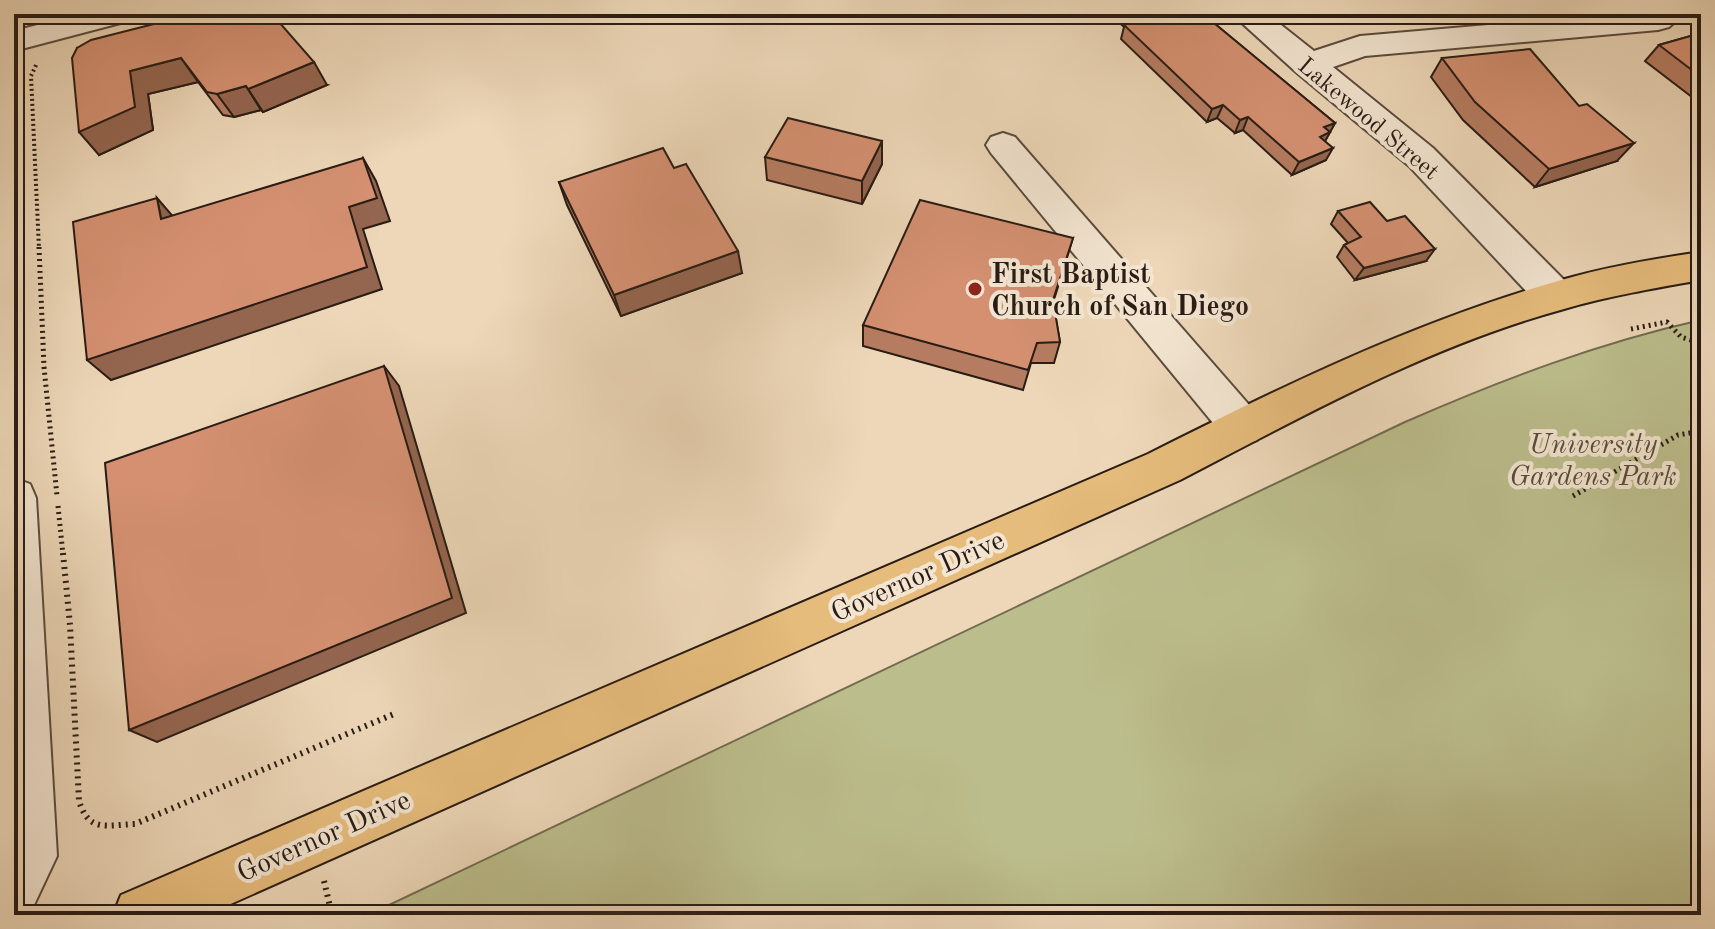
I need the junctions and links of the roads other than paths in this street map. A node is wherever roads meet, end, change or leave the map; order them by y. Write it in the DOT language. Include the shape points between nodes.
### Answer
graph roads {
  1 [pos="1248,14"];
  2 [pos="1668,14"];
  3 [pos="128,21"];
  4 [pos="14,41"];
  5 [pos="1308,65"];
  6 [pos="1003,145"];
  7 [pos="1701,266"];
  8 [pos="1554,295"];
  9 [pos="1242,427"];
  10 [pos="14,498"];
  11 [pos="14,885"];
  12 [pos="141,915"];
  1 -- 5 [label="street, Lakewood Street"];
  2 -- 5 [label="street" via="1658,20 1360,46"];
  3 -- 4 [label="street"];
  5 -- 8 [label="street, Lakewood Street" via="1421,157"];
  6 -- 9 [label="street"];
  7 -- 8 [label="main road, Governor Drive"];
  8 -- 9 [label="main road, Governor Drive" via="1463,325"];
  9 -- 12 [label="main road, Governor Drive" via="1164,467"];
  10 -- 11 [label="street" via="29,856"];
}
